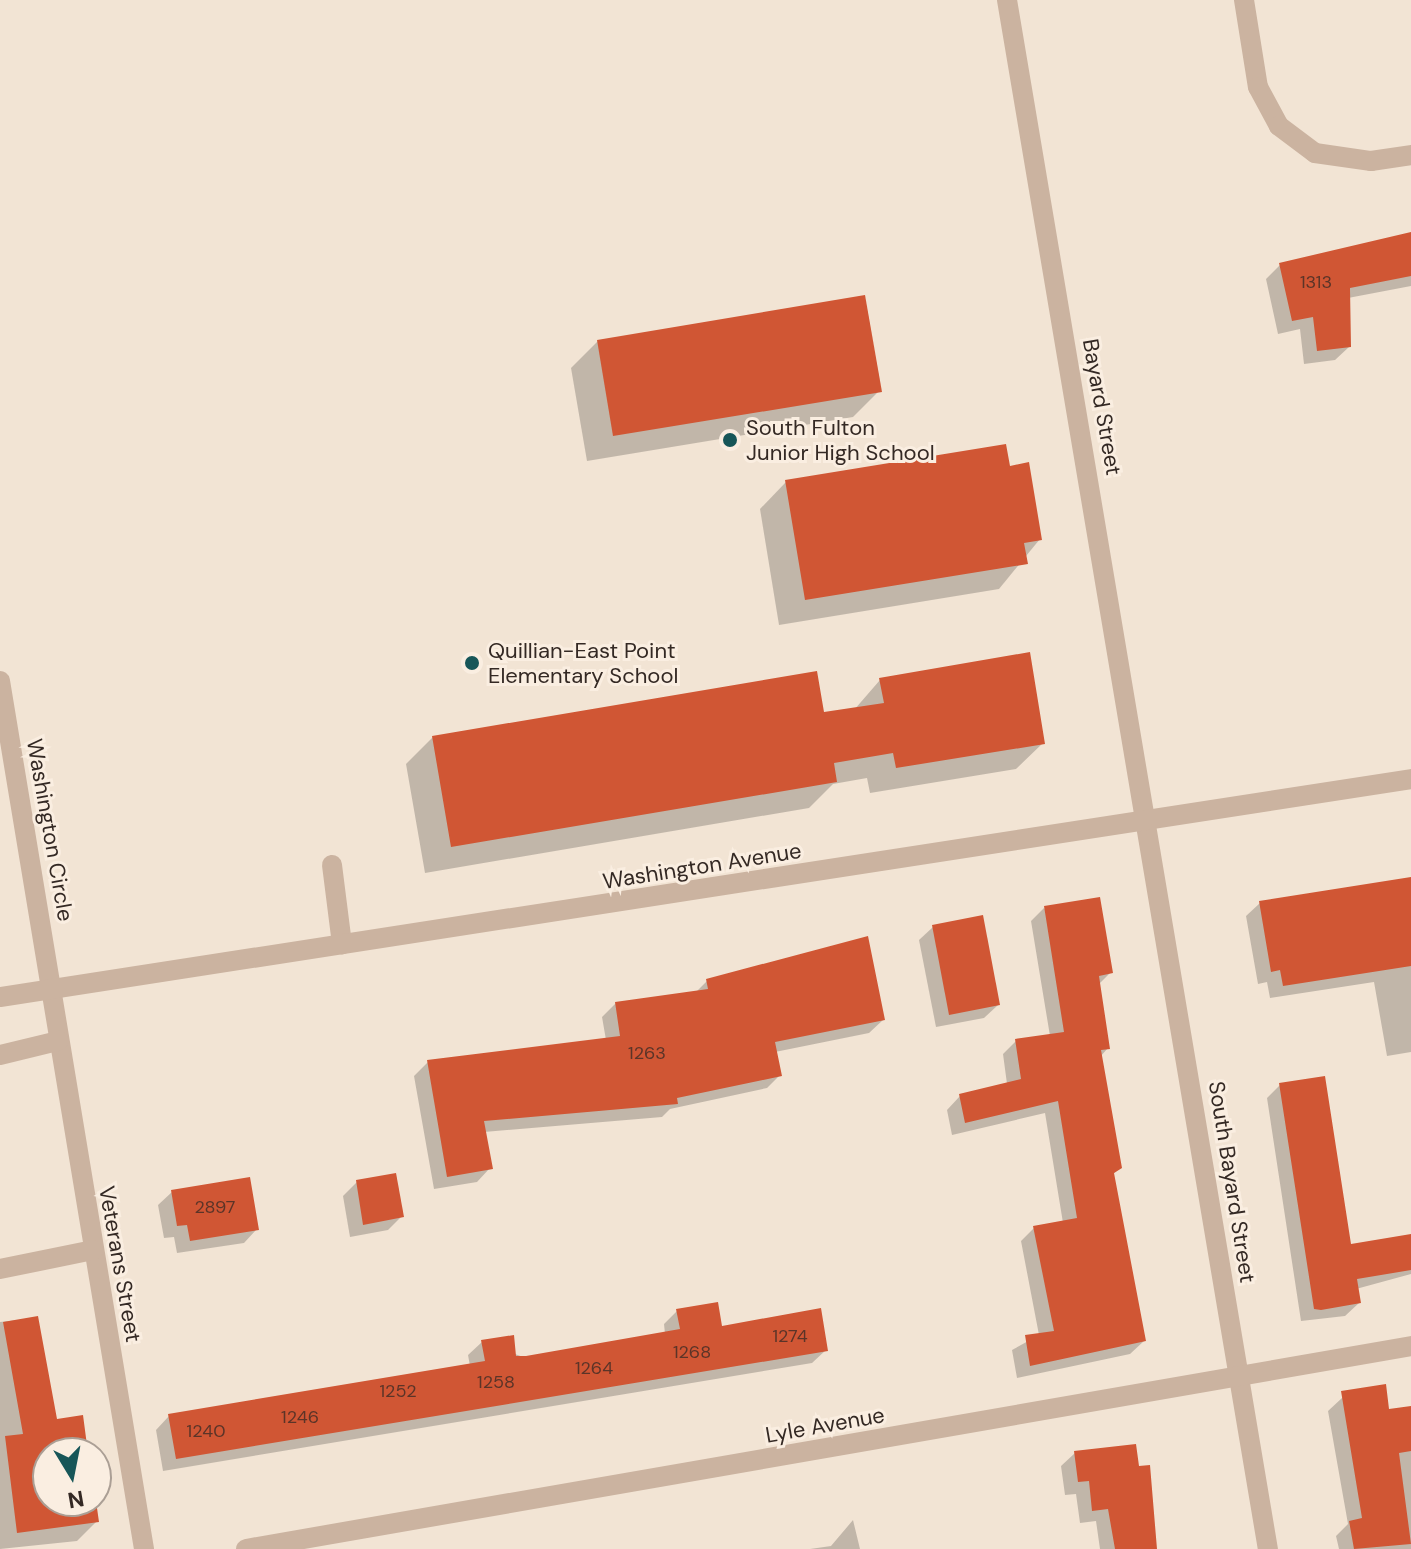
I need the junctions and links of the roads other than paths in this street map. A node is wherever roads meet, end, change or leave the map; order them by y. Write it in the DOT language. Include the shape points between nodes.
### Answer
graph roads {
  1 [pos="1007,0"];
  2 [pos="1244,0"];
  3 [pos="1411,155"];
  4 [pos="0,681"];
  5 [pos="1411,779"];
  6 [pos="1149,823"];
  7 [pos="332,865"];
  8 [pos="342,944"];
  9 [pos="49,988"];
  10 [pos="0,997"];
  11 [pos="58,1041"];
  12 [pos="0,1055"];
  13 [pos="93,1250"];
  14 [pos="0,1269"];
  15 [pos="1411,1346"];
  16 [pos="1239,1377"];
  17 [pos="144,1549"];
  18 [pos="246,1549"];
  19 [pos="1268,1549"];
  1 -- 6 [label="street, Bayard Street"];
  2 -- 3 [label="street" via="1258,87 1279,126 1315,153 1371,161"];
  4 -- 9 [label="street, Washington Circle"];
  5 -- 6 [label="street, Washington Avenue"];
  6 -- 8 [label="street, Washington Avenue"];
  6 -- 16 [label="street, South Bayard Street"];
  7 -- 8 [label="street"];
  8 -- 9 [label="street, Washington Avenue"];
  9 -- 10 [label="street, Washington Avenue"];
  9 -- 11 [label="street, Veterans Street"];
  11 -- 12 [label="street"];
  11 -- 13 [label="street, Veterans Street"];
  13 -- 14 [label="street"];
  13 -- 17 [label="street, Veterans Street"];
  15 -- 16 [label="street, Lyle Avenue"];
  16 -- 18 [label="street, Lyle Avenue"];
  16 -- 19 [label="street, South Bayard Street"];
}
